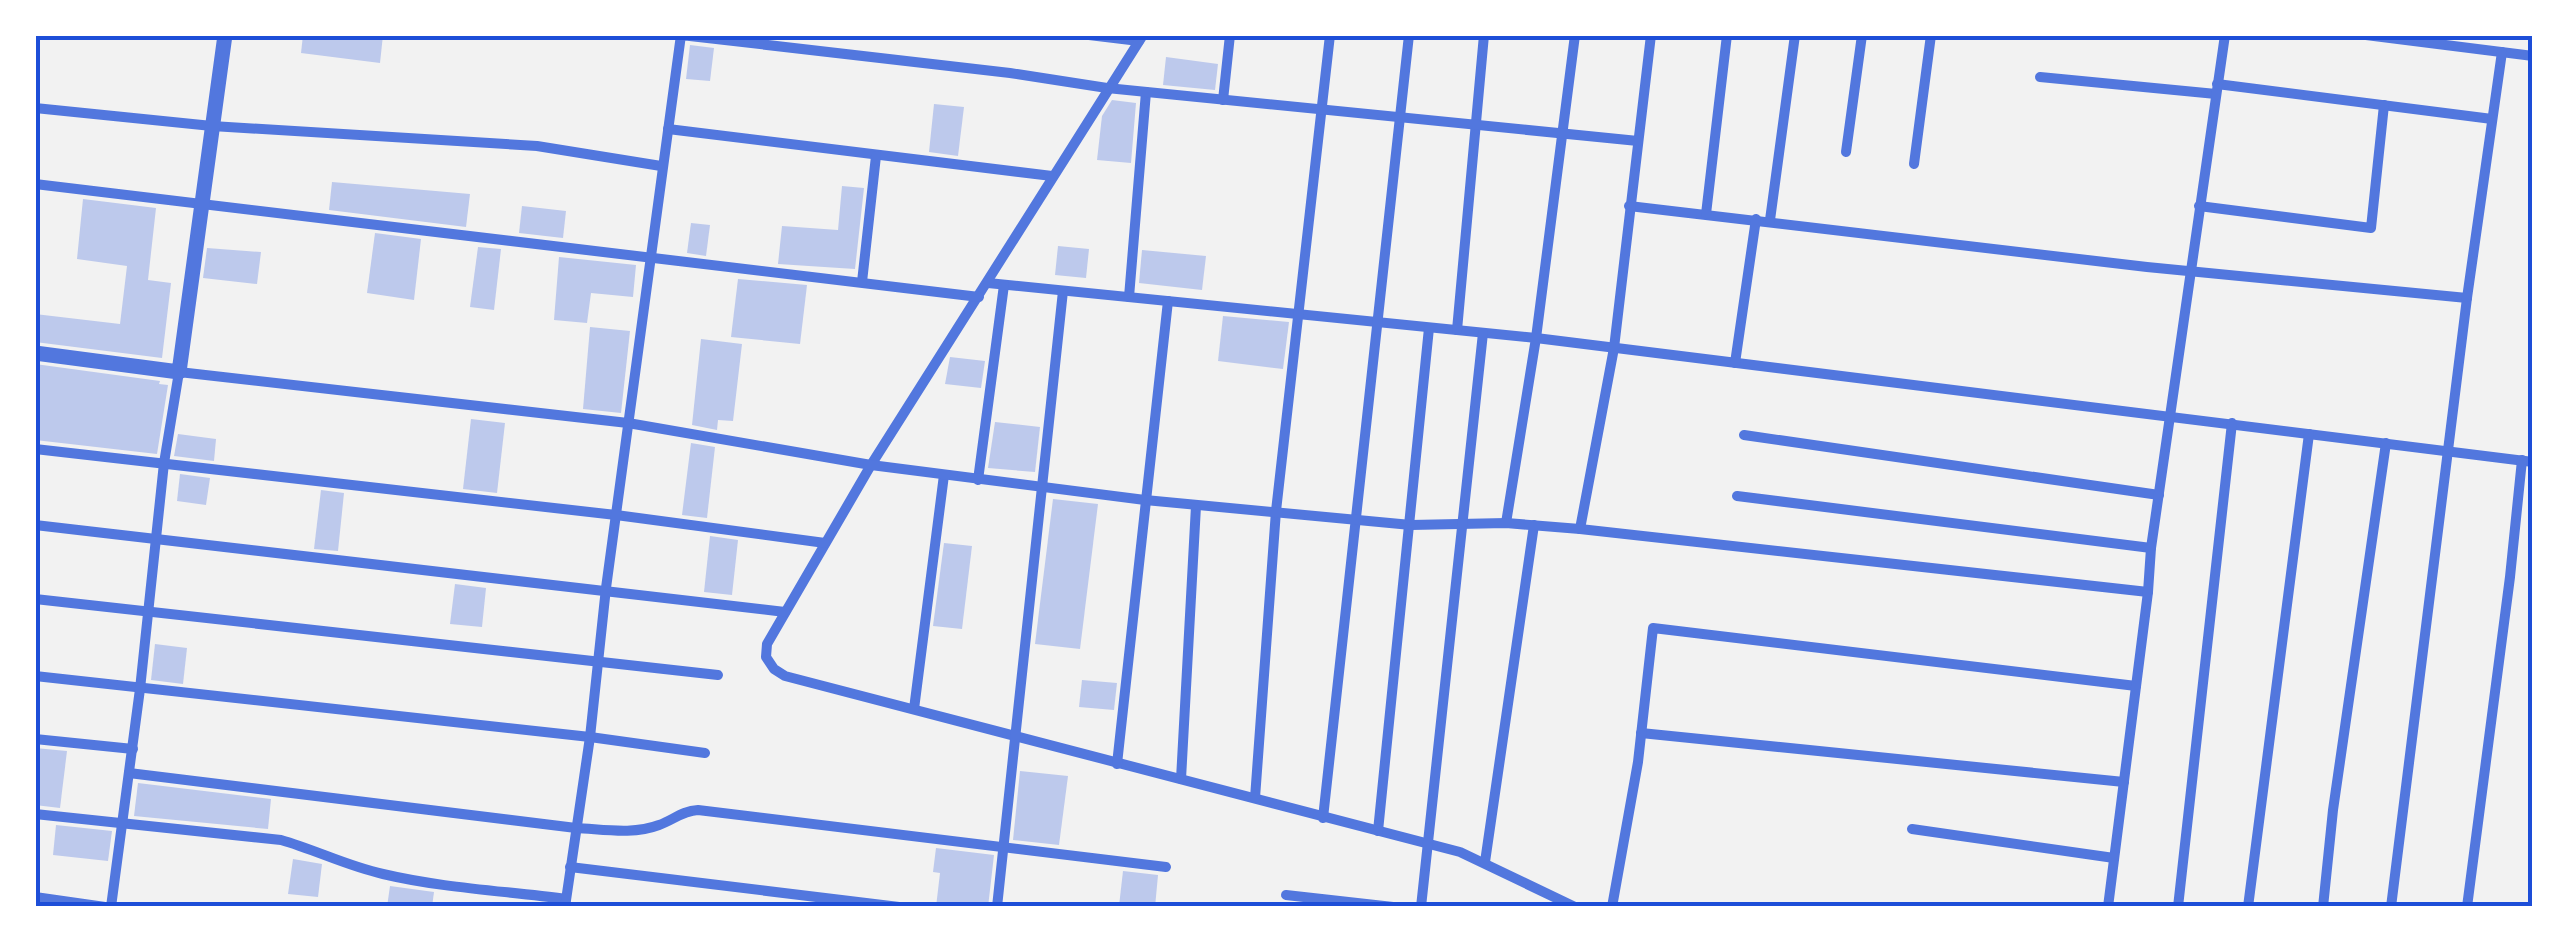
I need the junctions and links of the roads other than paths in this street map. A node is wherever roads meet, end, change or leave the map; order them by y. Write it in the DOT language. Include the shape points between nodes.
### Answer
graph roads {
  1 [pos="225,35"];
  2 [pos="1090,35"];
  3 [pos="1230,35"];
  4 [pos="1330,35"];
  5 [pos="1409,35"];
  6 [pos="1484,35"];
  7 [pos="1575,35"];
  8 [pos="1651,35"];
  9 [pos="1727,35"];
  10 [pos="1796,35"];
  11 [pos="1862,35"];
  12 [pos="1931,35"];
  13 [pos="2225,35"];
  14 [pos="2366,35"];
  15 [pos="1142,38"];
  16 [pos="2502,52"];
  17 [pos="2533,56"];
  18 [pos="2040,77"];
  19 [pos="1108,88"];
  20 [pos="2216,89"];
  21 [pos="1146,92"];
  22 [pos="1223,100"];
  23 [pos="2384,105"];
  24 [pos="35,108"];
  25 [pos="1319,109"];
  26 [pos="1400,117"];
  27 [pos="2492,119"];
  28 [pos="1476,124"];
  29 [pos="212,126"];
  30 [pos="668,129"];
  31 [pos="1564,132"];
  32 [pos="1638,141"];
  33 [pos="1846,152"];
  34 [pos="876,156"];
  35 [pos="1914,164"];
  36 [pos="661,166"];
  37 [pos="1052,176"];
  38 [pos="35,184"];
  39 [pos="202,202"];
  40 [pos="1630,206"];
  41 [pos="2198,206"];
  42 [pos="1706,214"];
  43 [pos="1756,219"];
  44 [pos="1770,220"];
  45 [pos="650,259"];
  46 [pos="2188,271"];
  47 [pos="862,282"];
  48 [pos="988,283"];
  49 [pos="1004,285"];
  50 [pos="1063,291"];
  51 [pos="979,297"];
  52 [pos="1129,298"];
  53 [pos="2467,298"];
  54 [pos="1168,301"];
  55 [pos="1299,316"];
  56 [pos="1377,323"];
  57 [pos="1429,328"];
  58 [pos="1457,330"];
  59 [pos="1483,333"];
  60 [pos="1536,338"];
  61 [pos="1614,348"];
  62 [pos="35,354"];
  63 [pos="1734,363"];
  64 [pos="178,372"];
  65 [pos="2171,416"];
  66 [pos="628,423"];
  67 [pos="2232,423"];
  68 [pos="2309,434"];
  69 [pos="1744,435"];
  70 [pos="2386,443"];
  71 [pos="35,449"];
  72 [pos="2449,452"];
  73 [pos="2527,461"];
  74 [pos="164,464"];
  75 [pos="871,465"];
  76 [pos="944,475"];
  77 [pos="978,480"];
  78 [pos="1044,489"];
  79 [pos="2158,495"];
  80 [pos="1737,496"];
  81 [pos="1145,500"];
  82 [pos="1196,506"];
  83 [pos="1276,511"];
  84 [pos="616,515"];
  85 [pos="1356,520"];
  86 [pos="1464,524"];
  87 [pos="1506,524"];
  88 [pos="35,525"];
  89 [pos="1411,525"];
  90 [pos="1534,525"];
  91 [pos="1580,529"];
  92 [pos="156,540"];
  93 [pos="825,543"];
  94 [pos="2151,548"];
  95 [pos="606,588"];
  96 [pos="2148,592"];
  97 [pos="35,599"];
  98 [pos="149,612"];
  99 [pos="786,612"];
  100 [pos="598,661"];
  101 [pos="718,675"];
  102 [pos="35,676"];
  103 [pos="2136,686"];
  104 [pos="140,689"];
  105 [pos="914,709"];
  106 [pos="1641,732"];
  107 [pos="1015,735"];
  108 [pos="590,737"];
  109 [pos="35,738"];
  110 [pos="132,749"];
  111 [pos="705,753"];
  112 [pos="1117,764"];
  113 [pos="129,773"];
  114 [pos="1180,779"];
  115 [pos="2124,782"];
  116 [pos="1255,798"];
  117 [pos="35,814"];
  118 [pos="1324,818"];
  119 [pos="123,825"];
  120 [pos="576,828"];
  121 [pos="1912,829"];
  122 [pos="1378,831"];
  123 [pos="1429,844"];
  124 [pos="1004,848"];
  125 [pos="2114,858"];
  126 [pos="1486,862"];
  127 [pos="1166,867"];
  128 [pos="570,868"];
  129 [pos="1286,895"];
  130 [pos="35,897"];
  131 [pos="566,903"];
  132 [pos="108,907"];
  133 [pos="898,907"];
  134 [pos="997,907"];
  135 [pos="1393,907"];
  136 [pos="1422,907"];
  137 [pos="1575,907"];
  138 [pos="1612,907"];
  139 [pos="2108,907"];
  140 [pos="2178,907"];
  141 [pos="2248,907"];
  142 [pos="2323,907"];
  143 [pos="2392,907"];
  144 [pos="2468,907"];
  1 -- 29 [label="street"];
  2 -- 15 [label="street"];
  3 -- 22 [label="street"];
  4 -- 25 [label="street"];
  5 -- 26 [label="street"];
  6 -- 28 [label="street"];
  7 -- 31 [label="street"];
  8 -- 32 [label="street"];
  9 -- 42 [label="street"];
  10 -- 44 [label="street"];
  11 -- 33 [label="street"];
  12 -- 35 [label="street"];
  13 -- 20 [label="street"];
  14 -- 16 [label="street"];
  15 -- 19 [label="street"];
  16 -- 17 [label="street"];
  16 -- 27 [label="street"];
  18 -- 20 [label="street"];
  19 -- 21 [label="street"];
  19 -- 30 [label="street" via="680,35"];
  19 -- 37 [label="street"];
  20 -- 23 [label="street"];
  20 -- 41 [label="street"];
  21 -- 22 [label="street"];
  21 -- 52 [label="street"];
  22 -- 25 [label="street"];
  23 -- 27 [label="street"];
  23 -- 41 [label="street" via="2371,228"];
  24 -- 29 [label="street"];
  25 -- 26 [label="street"];
  25 -- 55 [label="street"];
  26 -- 28 [label="street"];
  26 -- 56 [label="street"];
  27 -- 53 [label="street"];
  28 -- 31 [label="street"];
  28 -- 58 [label="street"];
  29 -- 36 [label="street" via="538,146"];
  29 -- 39 [label="street"];
  30 -- 34 [label="street"];
  30 -- 36 [label="street"];
  31 -- 32 [label="street"];
  31 -- 60 [label="street"];
  32 -- 40 [label="street"];
  34 -- 37 [label="street"];
  34 -- 47 [label="street"];
  36 -- 45 [label="street"];
  37 -- 48 [label="street"];
  38 -- 39 [label="street"];
  39 -- 45 [label="street"];
  39 -- 64 [label="street"];
  40 -- 42 [label="street"];
  40 -- 61 [label="street"];
  41 -- 46 [label="street"];
  42 -- 43 [label="street"];
  43 -- 44 [label="street"];
  43 -- 63 [label="street"];
  44 -- 46 [label="street"];
  45 -- 47 [label="street"];
  45 -- 66 [label="street"];
  46 -- 53 [label="street"];
  46 -- 65 [label="street"];
  47 -- 51 [label="street"];
  48 -- 49 [label="street"];
  48 -- 51 [label="street"];
  49 -- 50 [label="street"];
  49 -- 77 [label="street"];
  50 -- 52 [label="street"];
  50 -- 78 [label="street"];
  51 -- 75 [label="street"];
  52 -- 54 [label="street"];
  53 -- 72 [label="street"];
  54 -- 55 [label="street"];
  54 -- 81 [label="street"];
  55 -- 56 [label="street"];
  55 -- 83 [label="street"];
  56 -- 57 [label="street"];
  56 -- 85 [label="street"];
  57 -- 58 [label="street"];
  57 -- 89 [label="street"];
  58 -- 59 [label="street"];
  59 -- 60 [label="street"];
  59 -- 86 [label="street"];
  60 -- 61 [label="street"];
  60 -- 87 [label="street"];
  61 -- 63 [label="street"];
  61 -- 91 [label="street"];
  62 -- 64 [label="street"];
  63 -- 65 [label="street"];
  64 -- 66 [label="street"];
  64 -- 74 [label="street"];
  65 -- 67 [label="street"];
  65 -- 79 [label="street"];
  66 -- 75 [label="street"];
  66 -- 84 [label="street"];
  67 -- 68 [label="street"];
  67 -- 140 [label="street"];
  68 -- 70 [label="street"];
  68 -- 141 [label="street"];
  69 -- 79 [label="street"];
  70 -- 72 [label="street"];
  70 -- 142 [label="street"];
  71 -- 74 [label="street"];
  72 -- 73 [label="street"];
  72 -- 143 [label="street"];
  73 -- 144 [label="street"];
  74 -- 84 [label="street"];
  74 -- 92 [label="street"];
  75 -- 76 [label="street"];
  75 -- 93 [label="street"];
  76 -- 77 [label="street"];
  76 -- 105 [label="street"];
  77 -- 78 [label="street"];
  78 -- 81 [label="street"];
  78 -- 107 [label="street"];
  79 -- 94 [label="street"];
  80 -- 94 [label="street"];
  81 -- 82 [label="street"];
  81 -- 112 [label="street"];
  82 -- 83 [label="street"];
  82 -- 114 [label="street"];
  83 -- 85 [label="street"];
  83 -- 116 [label="street"];
  84 -- 93 [label="street"];
  84 -- 95 [label="street"];
  85 -- 89 [label="street"];
  85 -- 118 [label="street"];
  86 -- 87 [label="street"];
  86 -- 89 [label="street"];
  86 -- 123 [label="street"];
  87 -- 90 [label="street"];
  88 -- 92 [label="street"];
  89 -- 122 [label="street"];
  90 -- 91 [label="street"];
  90 -- 126 [label="street"];
  91 -- 96 [label="street"];
  92 -- 95 [label="street"];
  92 -- 98 [label="street"];
  93 -- 99 [label="street"];
  94 -- 96 [label="street"];
  95 -- 99 [label="street"];
  95 -- 100 [label="street"];
  96 -- 103 [label="street"];
  97 -- 98 [label="street"];
  98 -- 100 [label="street"];
  98 -- 104 [label="street"];
  99 -- 105 [label="street" via="767,644 774,669"];
  100 -- 101 [label="street"];
  100 -- 108 [label="street"];
  102 -- 104 [label="street"];
  103 -- 106 [label="street" via="1653,628"];
  103 -- 115 [label="street"];
  104 -- 108 [label="street"];
  104 -- 110 [label="street"];
  105 -- 107 [label="street"];
  106 -- 115 [label="street"];
  106 -- 138 [label="street"];
  107 -- 112 [label="street"];
  107 -- 124 [label="street"];
  108 -- 111 [label="street"];
  108 -- 120 [label="street"];
  109 -- 110 [label="street"];
  110 -- 113 [label="street"];
  112 -- 114 [label="street"];
  113 -- 119 [label="street"];
  113 -- 120 [label="street"];
  114 -- 116 [label="street"];
  115 -- 125 [label="street"];
  116 -- 118 [label="street"];
  117 -- 119 [label="street"];
  118 -- 122 [label="street"];
  119 -- 131 [label="street" via="281,840 386,875"];
  119 -- 132 [label="street"];
  120 -- 124 [label="street" via="647,828 698,810"];
  120 -- 128 [label="street"];
  121 -- 125 [label="street"];
  122 -- 123 [label="street"];
  123 -- 126 [label="street"];
  123 -- 136 [label="street"];
  124 -- 127 [label="street"];
  124 -- 134 [label="street"];
  125 -- 139 [label="street"];
  126 -- 137 [label="street"];
  128 -- 131 [label="street"];
  128 -- 133 [label="street"];
  129 -- 135 [label="street"];
  130 -- 132 [label="street"];
}
